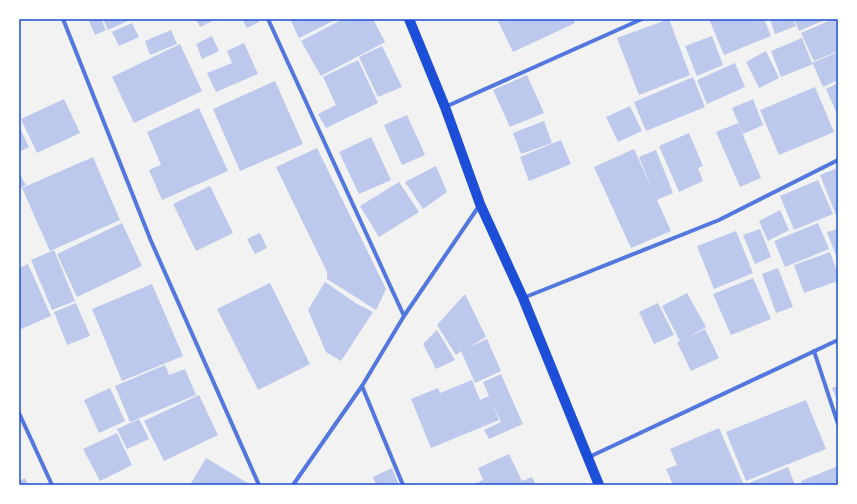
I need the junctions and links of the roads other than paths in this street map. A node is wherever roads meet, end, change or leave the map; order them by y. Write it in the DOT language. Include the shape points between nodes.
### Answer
graph roads {
  1 [pos="62,19"];
  2 [pos="268,19"];
  3 [pos="409,19"];
  4 [pos="642,19"];
  5 [pos="445,108"];
  6 [pos="838,160"];
  7 [pos="480,204"];
  8 [pos="523,298"];
  9 [pos="404,316"];
  10 [pos="838,340"];
  11 [pos="814,351"];
  12 [pos="362,386"];
  13 [pos="19,413"];
  14 [pos="838,424"];
  15 [pos="587,458"];
  16 [pos="52,485"];
  17 [pos="259,485"];
  18 [pos="293,485"];
  19 [pos="403,485"];
  20 [pos="599,485"];
  1 -- 17 [label="street" via="151,241"];
  2 -- 9 [label="street"];
  3 -- 5 [label="main road"];
  4 -- 5 [label="street"];
  5 -- 7 [label="main road"];
  6 -- 8 [label="street" via="719,220"];
  7 -- 8 [label="main road"];
  7 -- 9 [label="street"];
  8 -- 15 [label="main road"];
  9 -- 12 [label="street"];
  10 -- 11 [label="street"];
  11 -- 14 [label="street"];
  11 -- 15 [label="street"];
  12 -- 18 [label="street"];
  12 -- 19 [label="street"];
  13 -- 16 [label="street"];
  15 -- 20 [label="main road"];
}
